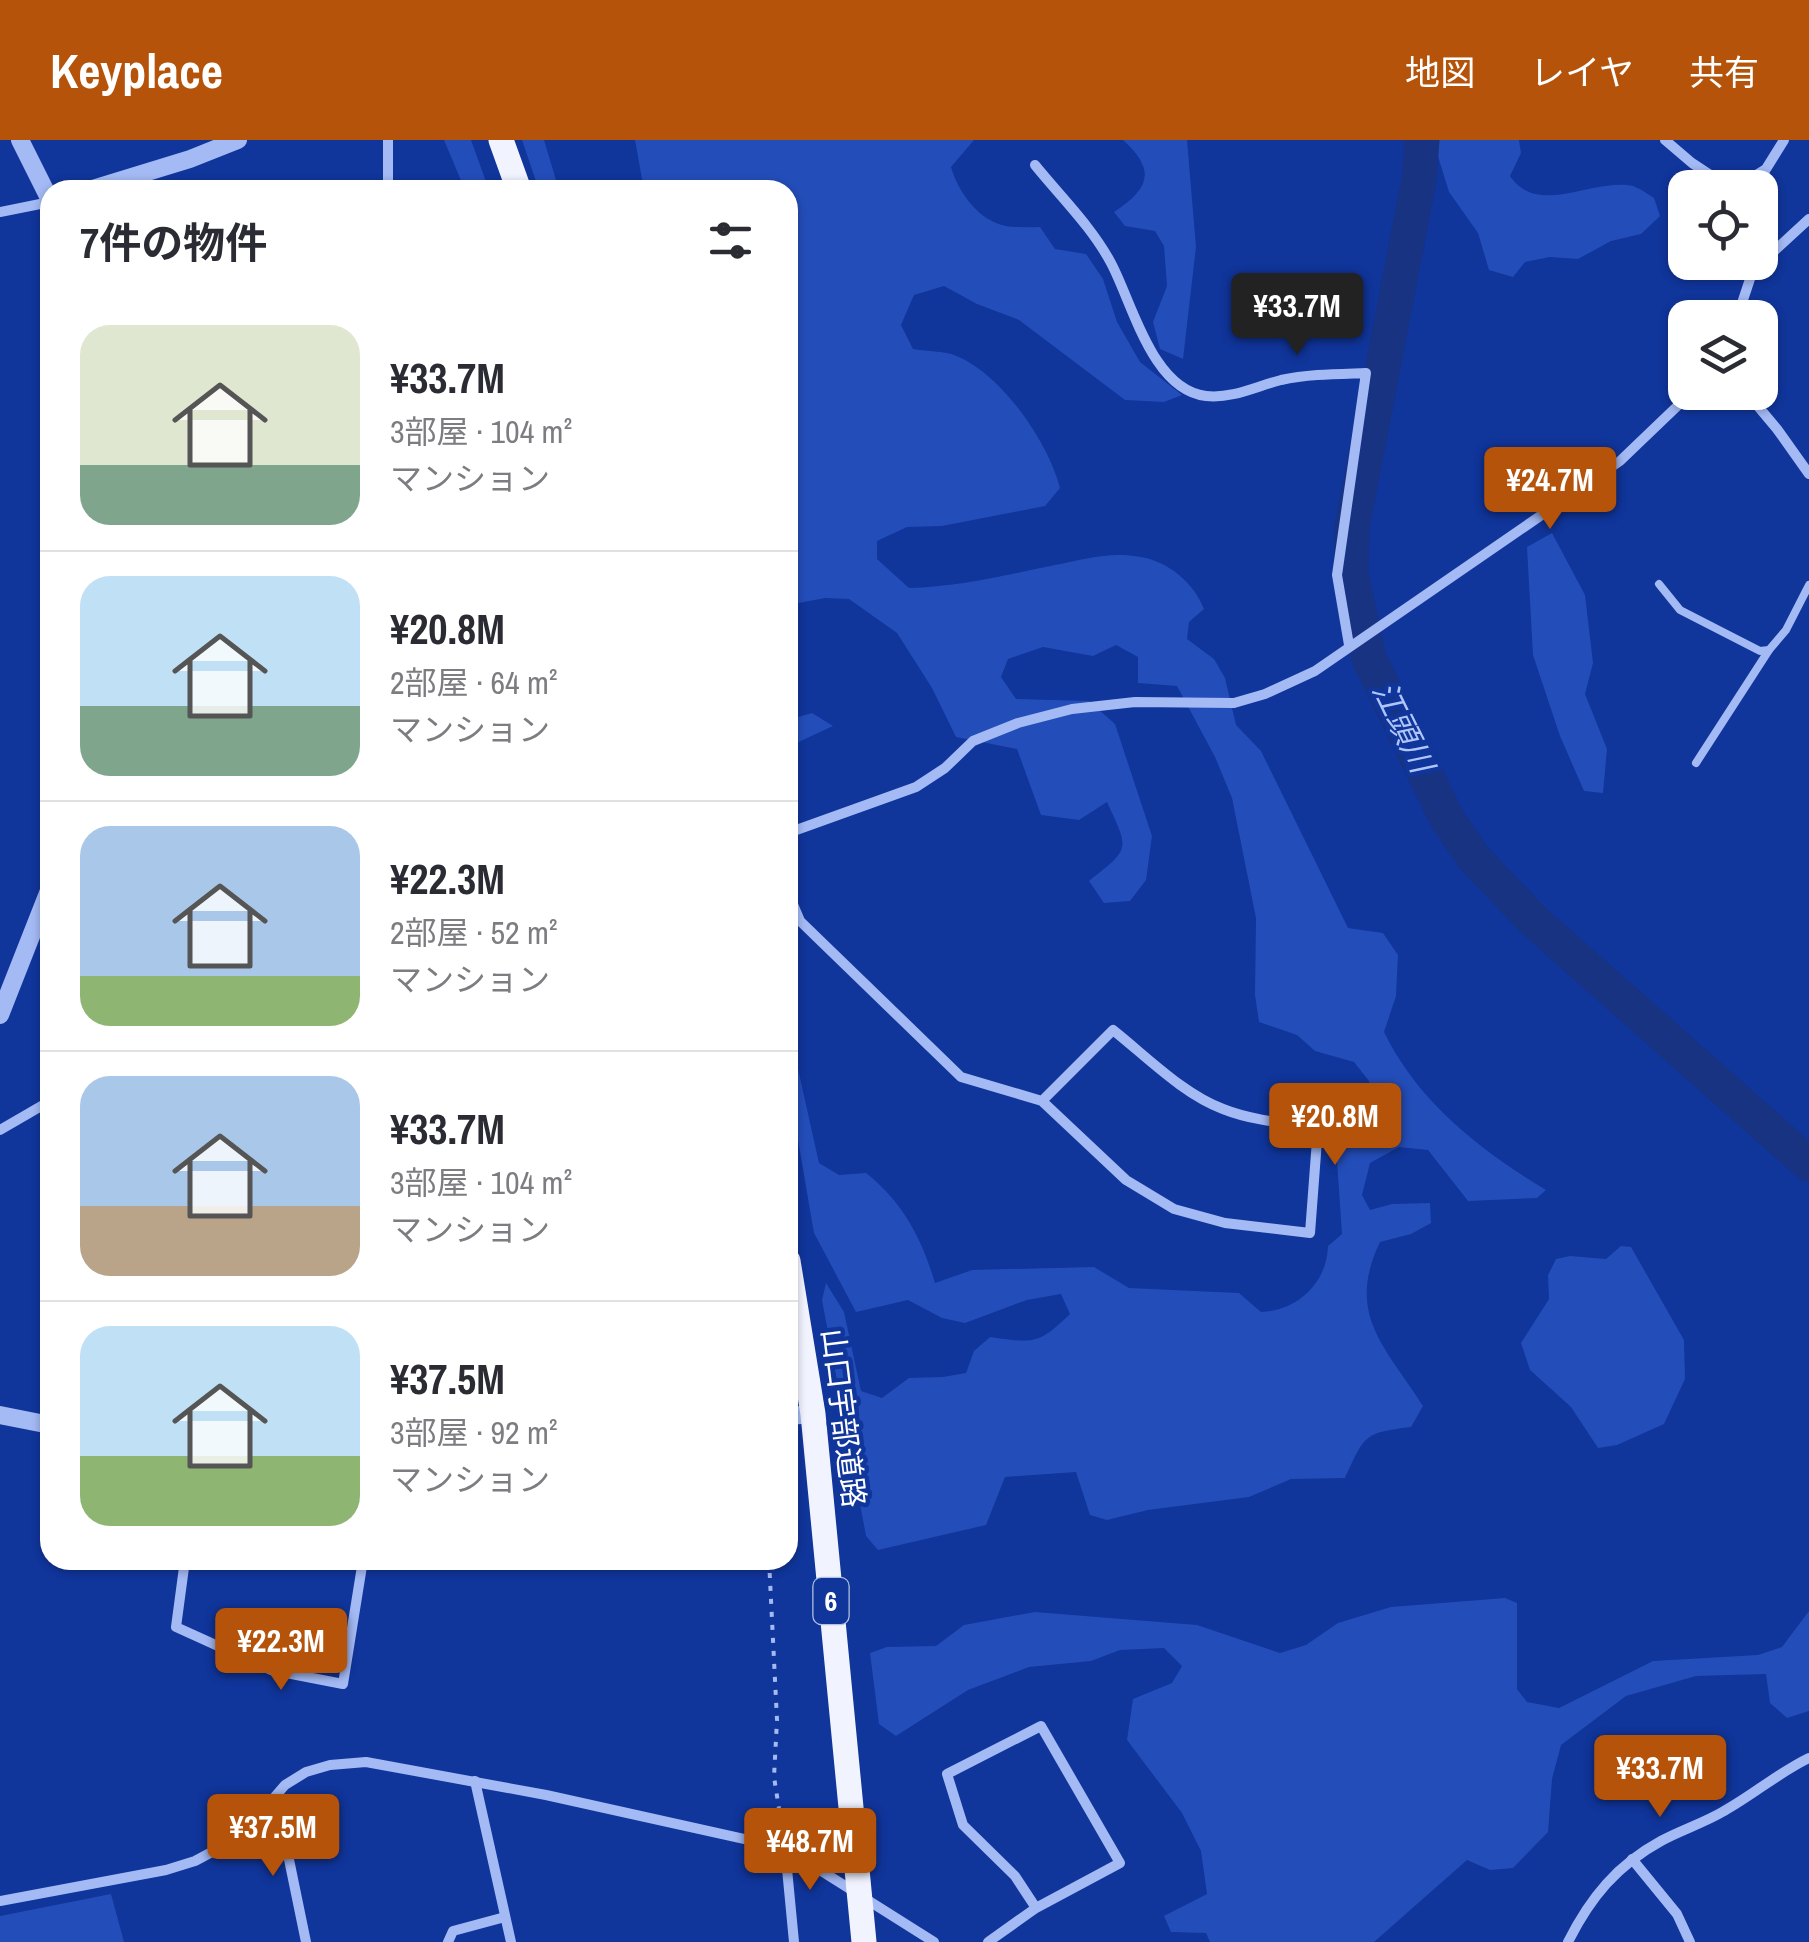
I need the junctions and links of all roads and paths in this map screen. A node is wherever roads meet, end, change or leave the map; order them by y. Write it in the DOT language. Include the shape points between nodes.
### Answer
graph roads {
  1 [pos="20,140"];
  2 [pos="238,140"];
  3 [pos="388,140"];
  4 [pos="501,140"];
  5 [pos="1665,140"];
  6 [pos="1784,140"];
  7 [pos="1035,166"];
  8 [pos="1704,170"];
  9 [pos="1764,170"];
  10 [pos="122,180"];
  11 [pos="388,180"];
  12 [pos="515,180"];
  13 [pos="40,181"];
  14 [pos="40,203"];
  15 [pos="0,212"];
  16 [pos="1809,219"];
  17 [pos="1778,245"];
  18 [pos="1673,410"];
  19 [pos="1760,410"];
  20 [pos="1809,474"];
  21 [pos="1659,584"];
  22 [pos="1809,585"];
  23 [pos="1352,644"];
  24 [pos="1769,650"];
  25 [pos="1696,763"];
  26 [pos="798,829"];
  27 [pos="40,909"];
  28 [pos="798,916"];
  29 [pos="6,979"];
  30 [pos="0,1016"];
  31 [pos="1042,1101"];
  32 [pos="40,1107"];
  33 [pos="0,1130"];
  34 [pos="798,1390"];
  35 [pos="0,1415"];
  36 [pos="800,1416"];
  37 [pos="40,1423"];
  38 [pos="184,1570"];
  39 [pos="361,1570"];
  40 [pos="770,1570"];
  41 [pos="1809,1758"];
  42 [pos="475,1780"];
  43 [pos="270,1801"];
  44 [pos="785,1848"];
  45 [pos="1632,1860"];
  46 [pos="0,1901"];
  47 [pos="1036,1908"];
  48 [pos="506,1917"];
  49 [pos="306,1942"];
  50 [pos="448,1942"];
  51 [pos="511,1942"];
  52 [pos="794,1942"];
  53 [pos="864,1942"];
  54 [pos="934,1942"];
  55 [pos="988,1942"];
  56 [pos="1568,1942"];
  57 [pos="1690,1942"];
  1 -- 13 [label="street"];
  2 -- 10 [label="street"];
  3 -- 11 [label="street"];
  4 -- 12 [label="main road"];
  5 -- 8 [label="street"];
  6 -- 9 [label="street"];
  7 -- 23 [label="street" via="1103,250 1145,341 1184,387 1225,396 1284,380 1366,373 1337,575"];
  14 -- 15 [label="street"];
  16 -- 17 [label="street"];
  18 -- 23 [label="street" via="1620,461"];
  19 -- 20 [label="street"];
  21 -- 24 [label="lane" via="1680,610"];
  22 -- 24 [label="lane"];
  23 -- 26 [label="street" via="1315,671 1234,703 1135,702 1018,722 973,741 916,787"];
  24 -- 25 [label="lane"];
  27 -- 29 [label="street"];
  28 -- 31 [label="street" via="961,1077"];
  29 -- 30 [label="street"];
  31 -- 31 [label="street" via="1126,1180 1174,1208 1224,1223 1310,1233 1318,1127 1220,1108 1113,1030"];
  32 -- 33 [label="street"];
  34 -- 36 [label="main road, 山口宇部道路 / 6"];
  35 -- 37 [label="street"];
  36 -- 53 [label="main road, 山口宇部道路 / 6"];
  38 -- 39 [label="street" via="176,1627 271,1670 343,1684"];
  40 -- 44 [label="path" via="774,1776"];
  41 -- 45 [label="street"];
  42 -- 43 [label="street" via="378,1763 330,1764 306,1772"];
  42 -- 44 [label="street"];
  42 -- 48 [label="street"];
  43 -- 46 [label="street" via="240,1836 195,1861"];
  43 -- 49 [label="street" via="280,1811"];
  44 -- 52 [label="street"];
  44 -- 54 [label="street"];
  45 -- 56 [label="street" via="1601,1887"];
  45 -- 57 [label="street" via="1677,1914"];
  47 -- 47 [label="street" via="1015,1876 963,1826 947,1774 1041,1726 1120,1864"];
  47 -- 55 [label="street"];
  48 -- 50 [label="street" via="453,1930"];
  48 -- 51 [label="street"];
}
